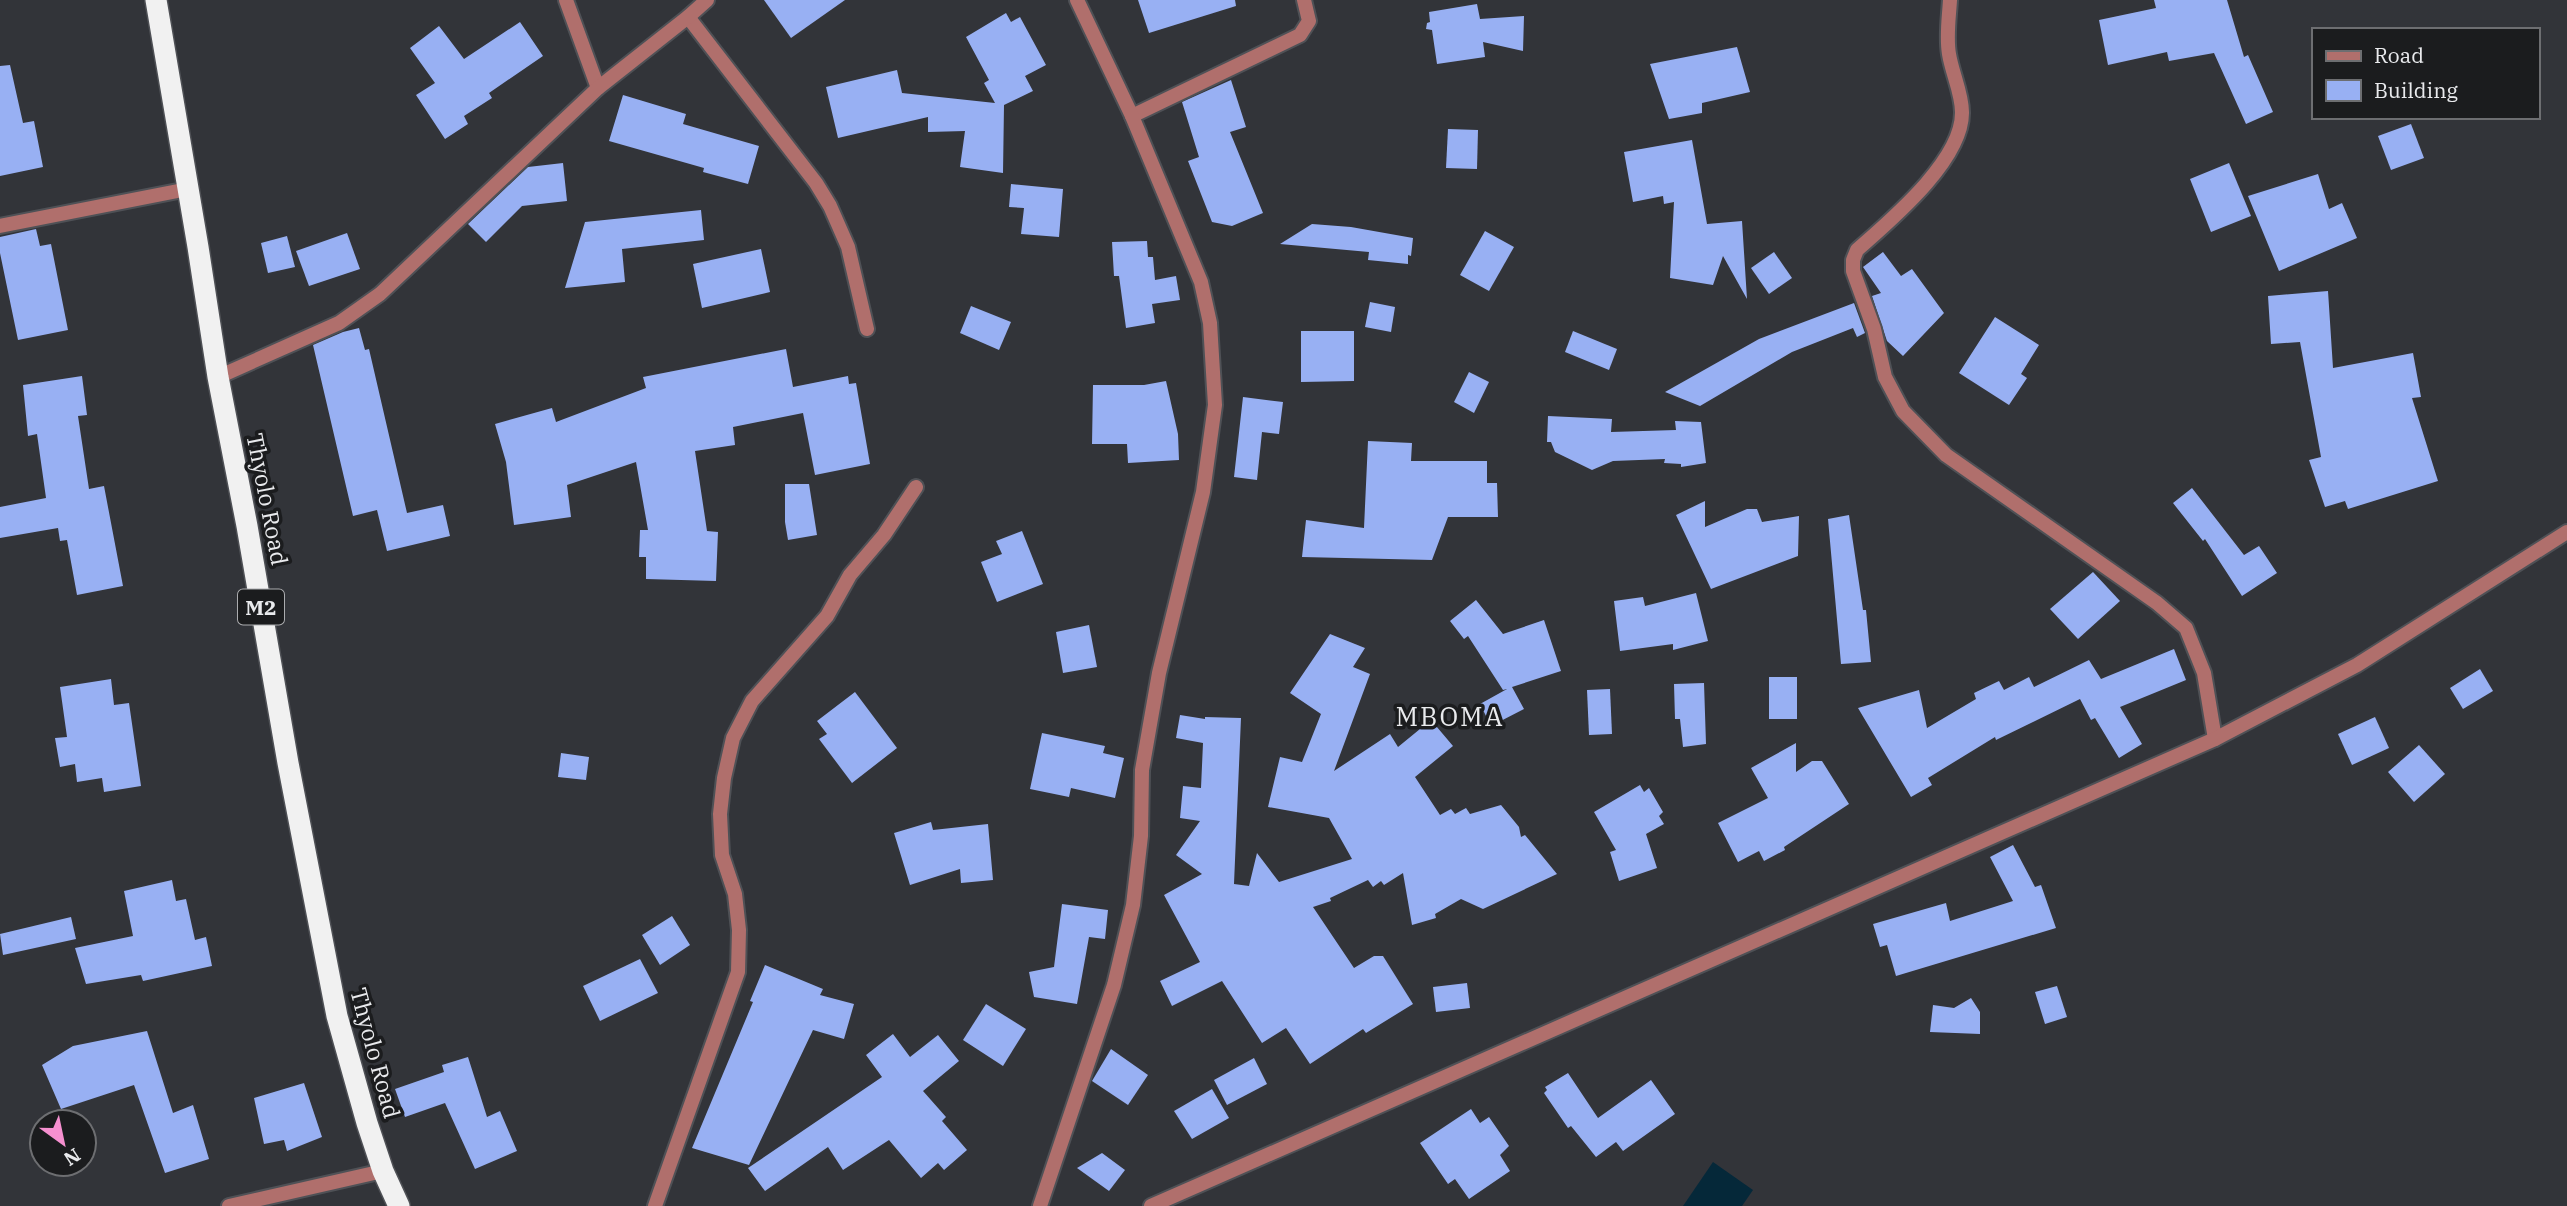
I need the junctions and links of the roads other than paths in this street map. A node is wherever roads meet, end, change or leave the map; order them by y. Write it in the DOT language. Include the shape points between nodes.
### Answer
graph roads {
  1 [pos="156,0"];
  2 [pos="566,0"];
  3 [pos="707,0"];
  4 [pos="1077,0"];
  5 [pos="1304,0"];
  6 [pos="1950,0"];
  7 [pos="688,17"];
  8 [pos="598,88"];
  9 [pos="1132,116"];
  10 [pos="188,188"];
  11 [pos="0,226"];
  12 [pos="867,328"];
  13 [pos="218,377"];
  14 [pos="916,487"];
  15 [pos="2567,532"];
  16 [pos="2215,738"];
  17 [pos="383,1171"];
  18 [pos="229,1206"];
  19 [pos="399,1206"];
  20 [pos="655,1206"];
  21 [pos="1040,1206"];
  22 [pos="1151,1206"];
  1 -- 10 [label="highway, Thyolo Road / M2"];
  2 -- 8 [label="street"];
  3 -- 7 [label="street"];
  4 -- 9 [label="street"];
  5 -- 9 [label="street" via="1310,21 1300,36"];
  6 -- 16 [label="street" via="1948,52 1962,110 1954,148 1932,178 1857,250 1853,260 1885,377 1903,411 1946,455 2186,628 2204,673"];
  7 -- 8 [label="street"];
  7 -- 12 [label="street" via="830,206 848,247"];
  8 -- 13 [label="street" via="355,314"];
  9 -- 21 [label="street" via="1201,282 1210,323 1215,405 1203,492 1159,673 1142,770 1133,905 1114,985"];
  10 -- 11 [label="street"];
  10 -- 13 [label="highway, Thyolo Road / M2"];
  13 -- 17 [label="highway, Thyolo Road / M2" via="337,1016"];
  14 -- 20 [label="street" via="850,575 827,616 752,701 733,738 720,814 722,855 735,894 738,972"];
  15 -- 16 [label="street" via="2357,665"];
  16 -- 22 [label="street"];
  17 -- 18 [label="street"];
  17 -- 19 [label="highway, Thyolo Road / M2"];
}
